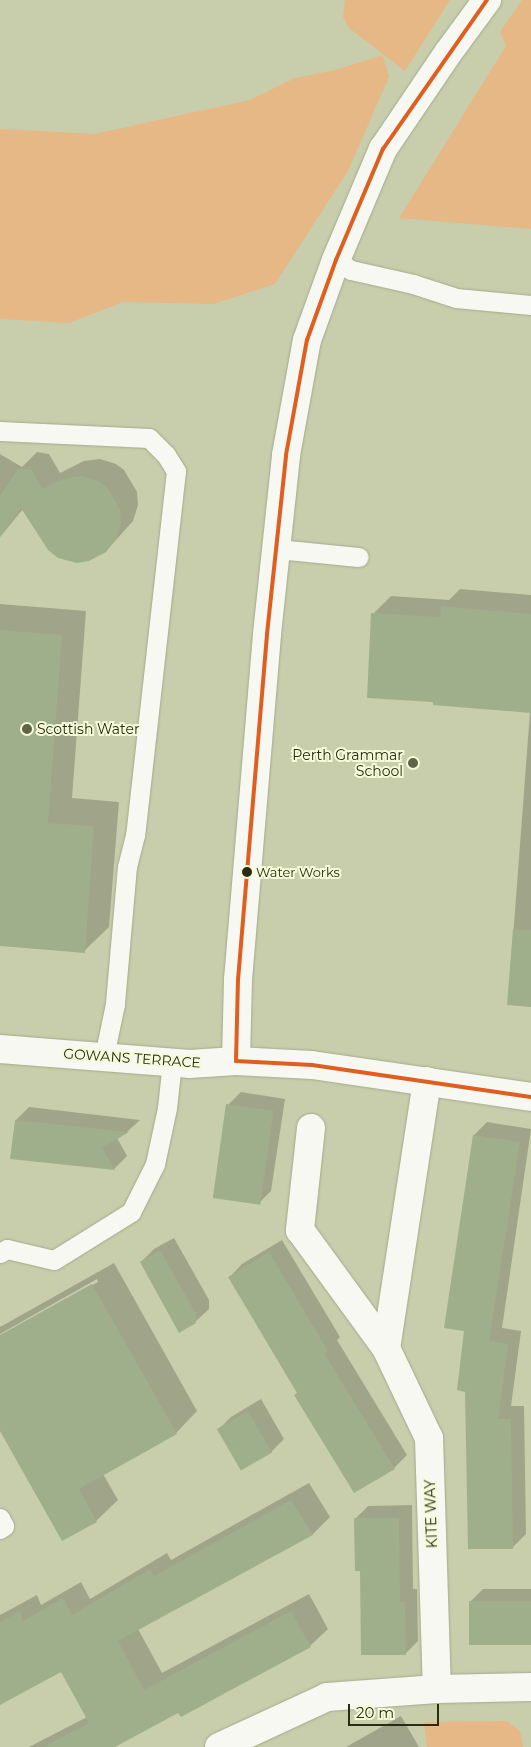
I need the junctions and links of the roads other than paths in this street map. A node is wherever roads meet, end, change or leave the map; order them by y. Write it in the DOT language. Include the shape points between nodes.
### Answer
graph roads {
  1 [pos="488,0"];
  2 [pos="336,260"];
  3 [pos="531,305"];
  4 [pos="0,431"];
  5 [pos="277,549"];
  6 [pos="359,557"];
  7 [pos="0,1050"];
  8 [pos="104,1056"];
  9 [pos="236,1061"];
  10 [pos="172,1062"];
  11 [pos="427,1081"];
  12 [pos="531,1097"];
  13 [pos="311,1128"];
  14 [pos="0,1252"];
  15 [pos="386,1348"];
  16 [pos="0,1518"];
  17 [pos="0,1529"];
  18 [pos="531,1688"];
  19 [pos="436,1689"];
  20 [pos="219,1747"];
  1 -- 2 [label="street" via="383,149"];
  2 -- 3 [label="lane" via="350,270 413,284 456,298"];
  2 -- 5 [label="street" via="307,340 286,455"];
  4 -- 8 [label="lane" via="149,438 176,471 135,835 127,866 115,1004"];
  5 -- 6 [label="lane"];
  5 -- 9 [label="street" via="239,970"];
  7 -- 8 [label="street, GOWANS TERRACE"];
  8 -- 10 [label="street, GOWANS TERRACE"];
  9 -- 10 [label="street, GOWANS TERRACE"];
  9 -- 11 [label="street, GOWANS TERRACE" via="312,1065"];
  10 -- 14 [label="lane" via="168,1108 155,1164 131,1212 54,1260 7,1248"];
  11 -- 12 [label="street, GOWANS TERRACE"];
  11 -- 15 [label="street"];
  13 -- 15 [label="street, KITE WAY" via="300,1230"];
  15 -- 19 [label="street, KITE WAY" via="429,1438"];
  16 -- 17 [label="lane" via="4,1526"];
  18 -- 19 [label="street"];
  19 -- 20 [label="street" via="328,1697"];
}
